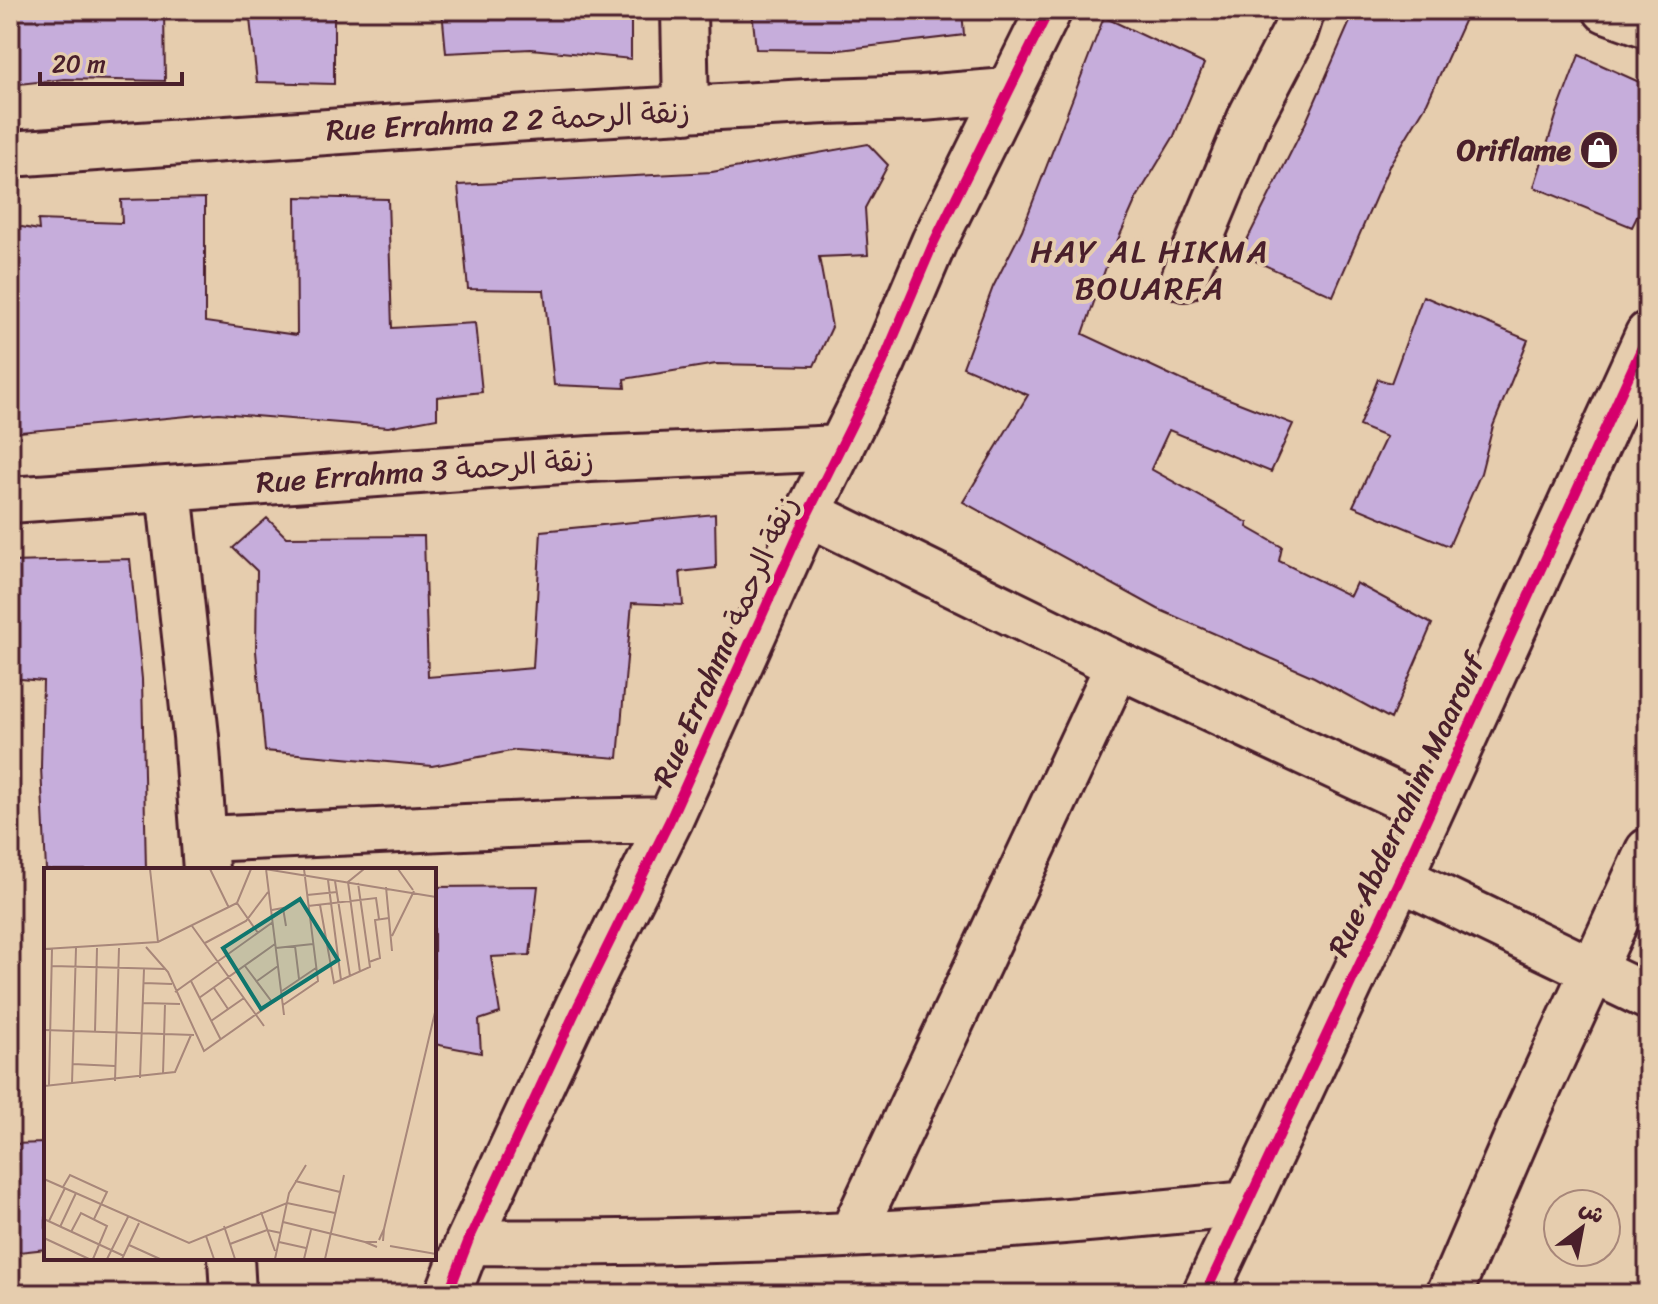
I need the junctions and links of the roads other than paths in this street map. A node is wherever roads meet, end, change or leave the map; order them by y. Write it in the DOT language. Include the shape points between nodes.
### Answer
graph roads {
  1 [pos="684,10"];
  2 [pos="1049,10"];
  3 [pos="1302,10"];
  4 [pos="1606,10"];
  5 [pos="1648,25"];
  6 [pos="1007,91"];
  7 [pos="686,110"];
  8 [pos="10,154"];
  9 [pos="1184,278"];
  10 [pos="1648,334"];
  11 [pos="841,448"];
  12 [pos="169,490"];
  13 [pos="10,500"];
  14 [pos="808,513"];
  15 [pos="1118,665"];
  16 [pos="1430,811"];
  17 [pos="670,820"];
  18 [pos="1648,851"];
  19 [pos="205,855"];
  20 [pos="1400,878"];
  21 [pos="1593,972"];
  22 [pos="1648,997"];
  23 [pos="1245,1204"];
  24 [pos="852,1234"];
  25 [pos="468,1242"];
  26 [pos="231,1260"];
  27 [pos="233,1294"];
  28 [pos="448,1294"];
  29 [pos="1205,1294"];
  30 [pos="1449,1294"];
  1 -- 7 [label="street"];
  2 -- 6 [label="street, Rue Errahma زنقة الرحمة"];
  3 -- 9 [label="street"];
  4 -- 5 [label="street"];
  6 -- 7 [label="street, Rue Errahma 2 2 زنقة الرحمة"];
  6 -- 11 [label="street, Rue Errahma زنقة الرحمة"];
  7 -- 8 [label="street, Rue Errahma 2 2 زنقة الرحمة"];
  10 -- 16 [label="street, Rue Abderrahim Maarouf"];
  11 -- 12 [label="street, Rue Errahma 3 زنقة الرحمة" via="590,459"];
  11 -- 14 [label="street, Rue Errahma زنقة الرحمة"];
  12 -- 13 [label="street, Rue Errahma 3 زنقة الرحمة"];
  12 -- 19 [label="street"];
  14 -- 15 [label="street"];
  14 -- 17 [label="street, Rue Errahma زنقة الرحمة"];
  15 -- 16 [label="street"];
  15 -- 24 [label="street"];
  16 -- 20 [label="street, Rue Abderrahim Maarouf"];
  17 -- 19 [label="street" via="575,822"];
  17 -- 25 [label="street, Rue Errahma زنقة الرحمة"];
  18 -- 21 [label="street"];
  20 -- 21 [label="street"];
  20 -- 23 [label="street, Rue Abderrahim Maarouf"];
  21 -- 22 [label="street"];
  21 -- 30 [label="street"];
  23 -- 24 [label="street" via="957,1231"];
  23 -- 29 [label="street, Rue Abderrahim Maarouf"];
  24 -- 25 [label="street"];
  25 -- 28 [label="street, Rue Errahma زنقة الرحمة"];
  26 -- 27 [label="street"];
}
